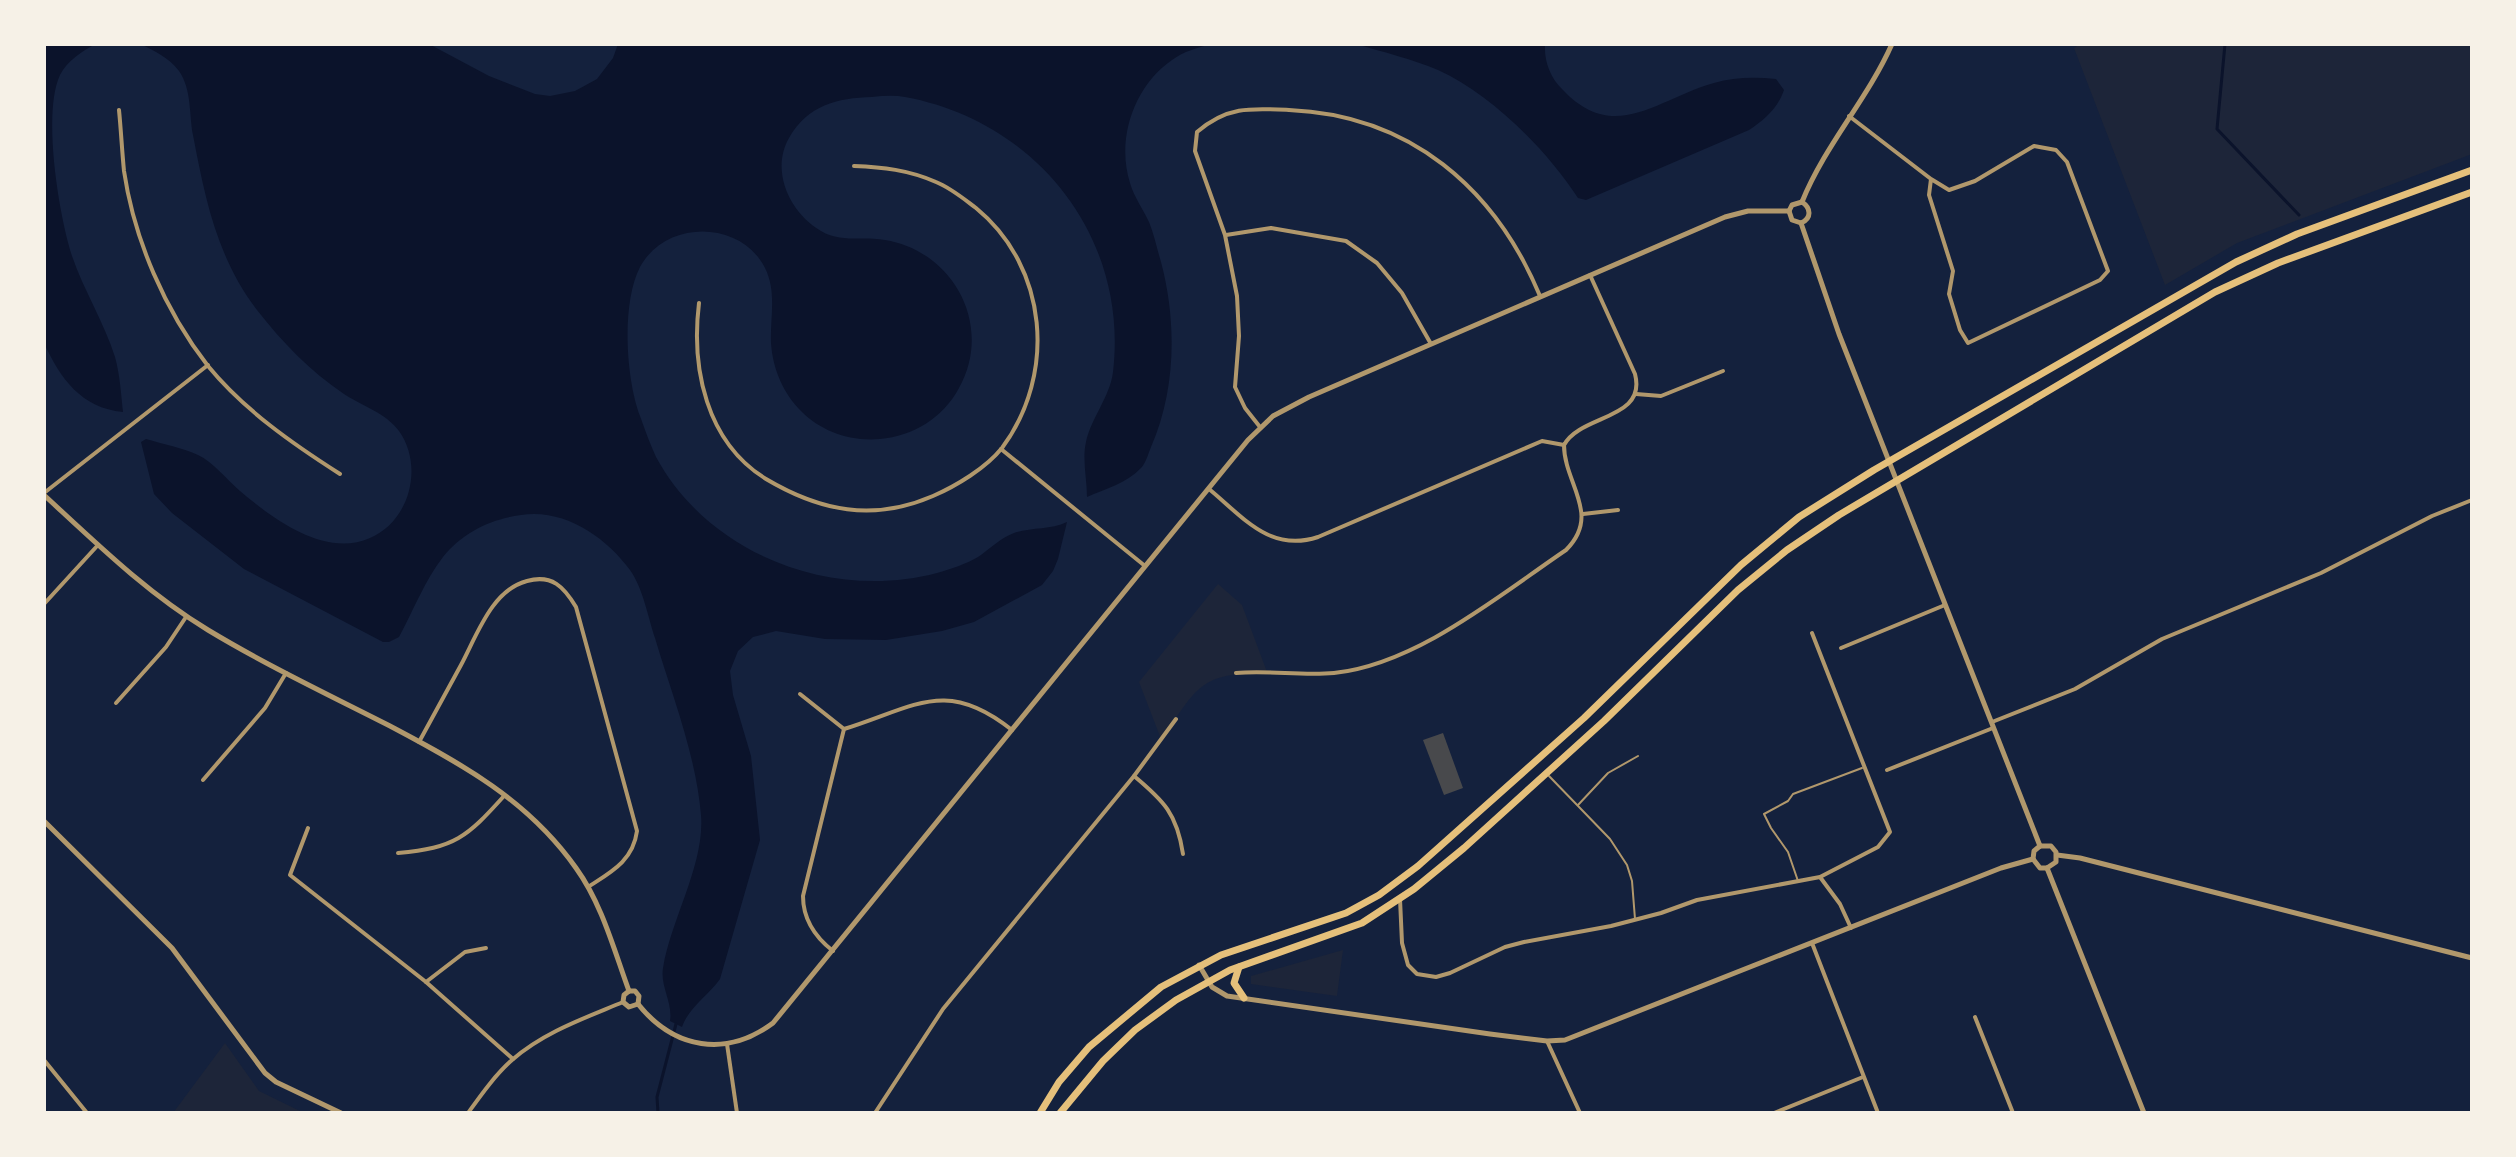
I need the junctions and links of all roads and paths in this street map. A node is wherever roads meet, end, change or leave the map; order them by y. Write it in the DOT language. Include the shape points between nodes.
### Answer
graph roads {
  1 [pos="1892,44"];
  2 [pos="119,110"];
  3 [pos="1849,116"];
  4 [pos="854,166"];
  5 [pos="2472,170"];
  6 [pos="1931,179"];
  7 [pos="2472,192"];
  8 [pos="1802,202"];
  9 [pos="1789,211"];
  10 [pos="1801,223"];
  11 [pos="1225,235"];
  12 [pos="1590,275"];
  13 [pos="1540,296"];
  14 [pos="699,303"];
  15 [pos="1431,344"];
  16 [pos="208,365"];
  17 [pos="1723,371"];
  18 [pos="1636,394"];
  19 [pos="1260,427"];
  20 [pos="1564,445"];
  21 [pos="1001,449"];
  22 [pos="1890,462"];
  23 [pos="340,474"];
  24 [pos="1896,480"];
  25 [pos="1209,489"];
  26 [pos="44,494"];
  27 [pos="2472,500"];
  28 [pos="1618,510"];
  29 [pos="1583,514"];
  30 [pos="98,545"];
  31 [pos="1145,566"];
  32 [pos="44,604"];
  33 [pos="1945,605"];
  34 [pos="186,617"];
  35 [pos="1812,633"];
  36 [pos="1841,648"];
  37 [pos="286,673"];
  38 [pos="1236,673"];
  39 [pos="800,694"];
  40 [pos="116,703"];
  41 [pos="1176,719"];
  42 [pos="1992,726"];
  43 [pos="844,729"];
  44 [pos="1012,730"];
  45 [pos="419,742"];
  46 [pos="1638,756"];
  47 [pos="1864,767"];
  48 [pos="1887,770"];
  49 [pos="1546,773"];
  50 [pos="1134,776"];
  51 [pos="203,780"];
  52 [pos="506,794"];
  53 [pos="1577,806"];
  54 [pos="44,821"];
  55 [pos="308,828"];
  56 [pos="2040,846"];
  57 [pos="398,853"];
  58 [pos="1183,854"];
  59 [pos="2057,855"];
  60 [pos="2033,859"];
  61 [pos="2047,868"];
  62 [pos="1820,877"];
  63 [pos="1799,882"];
  64 [pos="588,887"];
  65 [pos="1400,899"];
  66 [pos="1635,920"];
  67 [pos="1851,928"];
  68 [pos="1812,943"];
  69 [pos="486,948"];
  70 [pos="833,951"];
  71 [pos="2472,958"];
  72 [pos="1199,965"];
  73 [pos="1239,967"];
  74 [pos="1208,981"];
  75 [pos="426,982"];
  76 [pos="629,991"];
  77 [pos="1244,998"];
  78 [pos="623,1002"];
  79 [pos="638,1004"];
  80 [pos="1975,1017"];
  81 [pos="1547,1041"];
  82 [pos="727,1044"];
  83 [pos="513,1059"];
  84 [pos="44,1060"];
  85 [pos="1863,1077"];
  86 [pos="87,1113"];
  87 [pos="341,1113"];
  88 [pos="468,1113"];
  89 [pos="737,1113"];
  90 [pos="875,1113"];
  91 [pos="1040,1113"];
  92 [pos="1060,1113"];
  93 [pos="1580,1113"];
  94 [pos="1774,1113"];
  95 [pos="1878,1113"];
  96 [pos="2013,1113"];
  97 [pos="2144,1113"];
  1 -- 3 [label="street"];
  2 -- 16 [label="street" via="124,171 153,271"];
  3 -- 6 [label="street"];
  3 -- 8 [label="street"];
  4 -- 21 [label="street" via="885,167 938,182 991,220 1012,245 1031,289 1039,334 1030,392"];
  5 -- 22 [label="main road" via="2236,262"];
  6 -- 6 [label="street" via="1949,190 2034,146 2056,150 2067,162 2108,271 2100,280 1968,343 1949,294 1953,271 1929,195"];
  7 -- 24 [label="main road" via="2278,263 2215,292"];
  8 -- 9 [label="street"];
  8 -- 10 [label="street" via="1809,213"];
  9 -- 10 [label="street" via="1792,220"];
  9 -- 12 [label="street" via="1756,210 1725,217"];
  10 -- 22 [label="street"];
  11 -- 13 [label="street" via="1195,151 1197,132 1221,114 1249,108 1331,114 1408,142 1466,183 1510,235"];
  11 -- 15 [label="street" via="1271,228 1346,241 1377,263 1402,293"];
  11 -- 19 [label="street" via="1237,296 1235,387"];
  12 -- 13 [label="street"];
  12 -- 18 [label="street" via="1635,374"];
  13 -- 15 [label="street"];
  14 -- 21 [label="street" via="697,367 710,411 737,454 757,473 798,497 841,509 883,511 951,488"];
  15 -- 19 [label="street" via="1288,407"];
  16 -- 23 [label="street" via="257,414"];
  16 -- 26 [label="street"];
  17 -- 18 [label="street" via="1661,396"];
  18 -- 20 [label="street" via="1624,409 1573,431"];
  19 -- 25 [label="street"];
  20 -- 25 [label="street" via="1542,441 1296,542 1261,531"];
  20 -- 29 [label="street"];
  21 -- 31 [label="street"];
  22 -- 24 [label="street"];
  22 -- 72 [label="main road" via="1799,517 1757,551 1563,737 1379,895 1346,913"];
  24 -- 33 [label="street"];
  24 -- 49 [label="main road" via="1812,533 1738,590"];
  25 -- 31 [label="street"];
  26 -- 30 [label="street"];
  27 -- 42 [label="street" via="2321,573 2162,639 2075,689"];
  28 -- 29 [label="street"];
  29 -- 38 [label="street" via="1566,550 1410,651 1334,673"];
  30 -- 32 [label="street"];
  30 -- 34 [label="street"];
  31 -- 44 [label="street"];
  33 -- 36 [label="street"];
  33 -- 42 [label="street"];
  34 -- 37 [label="street"];
  34 -- 40 [label="street"];
  35 -- 47 [label="street"];
  37 -- 45 [label="street"];
  37 -- 51 [label="street" via="265,708"];
  39 -- 43 [label="street"];
  41 -- 50 [label="street"];
  42 -- 48 [label="street"];
  42 -- 56 [label="street"];
  43 -- 44 [label="street" via="950,699 983,709"];
  43 -- 70 [label="street" via="803,896 813,930"];
  44 -- 70 [label="street"];
  45 -- 52 [label="street"];
  45 -- 64 [label="street" via="492,607 513,584 553,580 576,607 637,831 623,863"];
  46 -- 53 [label="lane" via="1608,773"];
  47 -- 62 [label="street" via="1890,835 1878,847"];
  47 -- 63 [label="lane" via="1793,794 1764,814"];
  49 -- 53 [label="lane"];
  49 -- 65 [label="main road"];
  50 -- 58 [label="street" via="1171,812"];
  50 -- 90 [label="street" via="943,1009"];
  52 -- 57 [label="street" via="451,844"];
  52 -- 64 [label="street" via="561,849"];
  53 -- 66 [label="lane" via="1627,865"];
  54 -- 87 [label="street" via="172,948 265,1073"];
  55 -- 75 [label="street" via="290,875"];
  56 -- 59 [label="street" via="2051,846"];
  56 -- 60 [label="street"];
  59 -- 61 [label="street"];
  59 -- 71 [label="street"];
  60 -- 61 [label="street"];
  60 -- 67 [label="street"];
  61 -- 97 [label="street"];
  62 -- 63 [label="street"];
  62 -- 67 [label="street"];
  63 -- 66 [label="street" via="1697,900"];
  64 -- 76 [label="street"];
  65 -- 66 [label="street" via="1405,959 1412,970 1427,977 1450,973 1505,947"];
  65 -- 73 [label="main road" via="1343,931"];
  67 -- 68 [label="street"];
  68 -- 81 [label="street" via="1573,1038"];
  68 -- 85 [label="street"];
  69 -- 75 [label="street" via="465,952"];
  70 -- 82 [label="street" via="773,1023"];
  72 -- 74 [label="street"];
  72 -- 91 [label="main road" via="1149,996 1089,1047"];
  73 -- 74 [label="main road"];
  73 -- 77 [label="main road" via="1234,983"];
  74 -- 77 [label="street" via="1219,993"];
  74 -- 92 [label="main road" via="1135,1030"];
  75 -- 83 [label="street"];
  76 -- 78 [label="street"];
  76 -- 79 [label="street" via="638,993"];
  77 -- 81 [label="street"];
  78 -- 79 [label="street" via="629,1007"];
  78 -- 83 [label="street" via="553,1032"];
  79 -- 82 [label="street" via="665,1032 700,1043"];
  80 -- 96 [label="street"];
  81 -- 93 [label="street"];
  82 -- 89 [label="street"];
  83 -- 88 [label="street"];
  84 -- 86 [label="street"];
  85 -- 94 [label="street"];
  85 -- 95 [label="street"];
}
